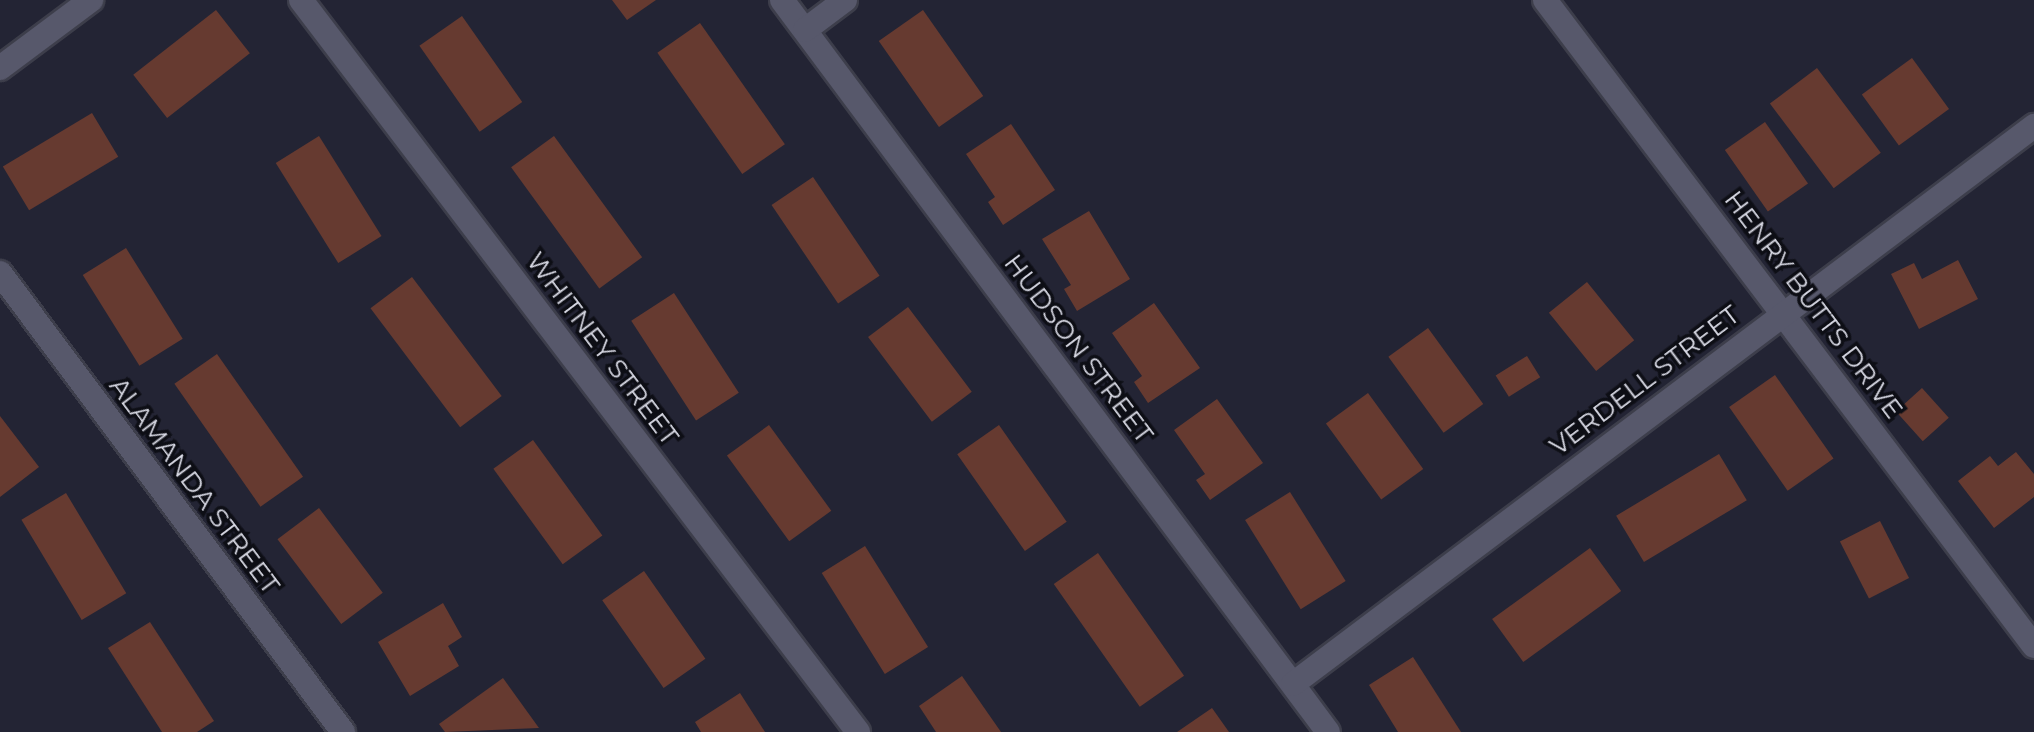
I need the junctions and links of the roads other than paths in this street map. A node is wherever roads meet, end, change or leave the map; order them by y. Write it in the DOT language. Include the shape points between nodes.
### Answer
graph roads {
  1 [pos="91,0"];
  2 [pos="301,0"];
  3 [pos="782,0"];
  4 [pos="845,0"];
  5 [pos="1545,0"];
  6 [pos="805,30"];
  7 [pos="0,68"];
  8 [pos="2034,126"];
  9 [pos="0,273"];
  10 [pos="1784,311"];
  11 [pos="2034,646"];
  12 [pos="1293,684"];
  13 [pos="343,732"];
  14 [pos="858,732"];
  15 [pos="1328,732"];
  1 -- 7 [label="street"];
  2 -- 14 [label="street, WHITNEY STREET"];
  3 -- 6 [label="street, HUDSON STREET"];
  4 -- 6 [label="street"];
  5 -- 10 [label="street, HENRY BUTTS DRIVE"];
  6 -- 12 [label="street, HUDSON STREET"];
  8 -- 10 [label="street, VERDELL STREET"];
  9 -- 13 [label="street, ALAMANDA STREET"];
  10 -- 11 [label="street, HENRY BUTTS DRIVE"];
  10 -- 12 [label="street, VERDELL STREET"];
  12 -- 15 [label="street, HUDSON STREET"];
}
